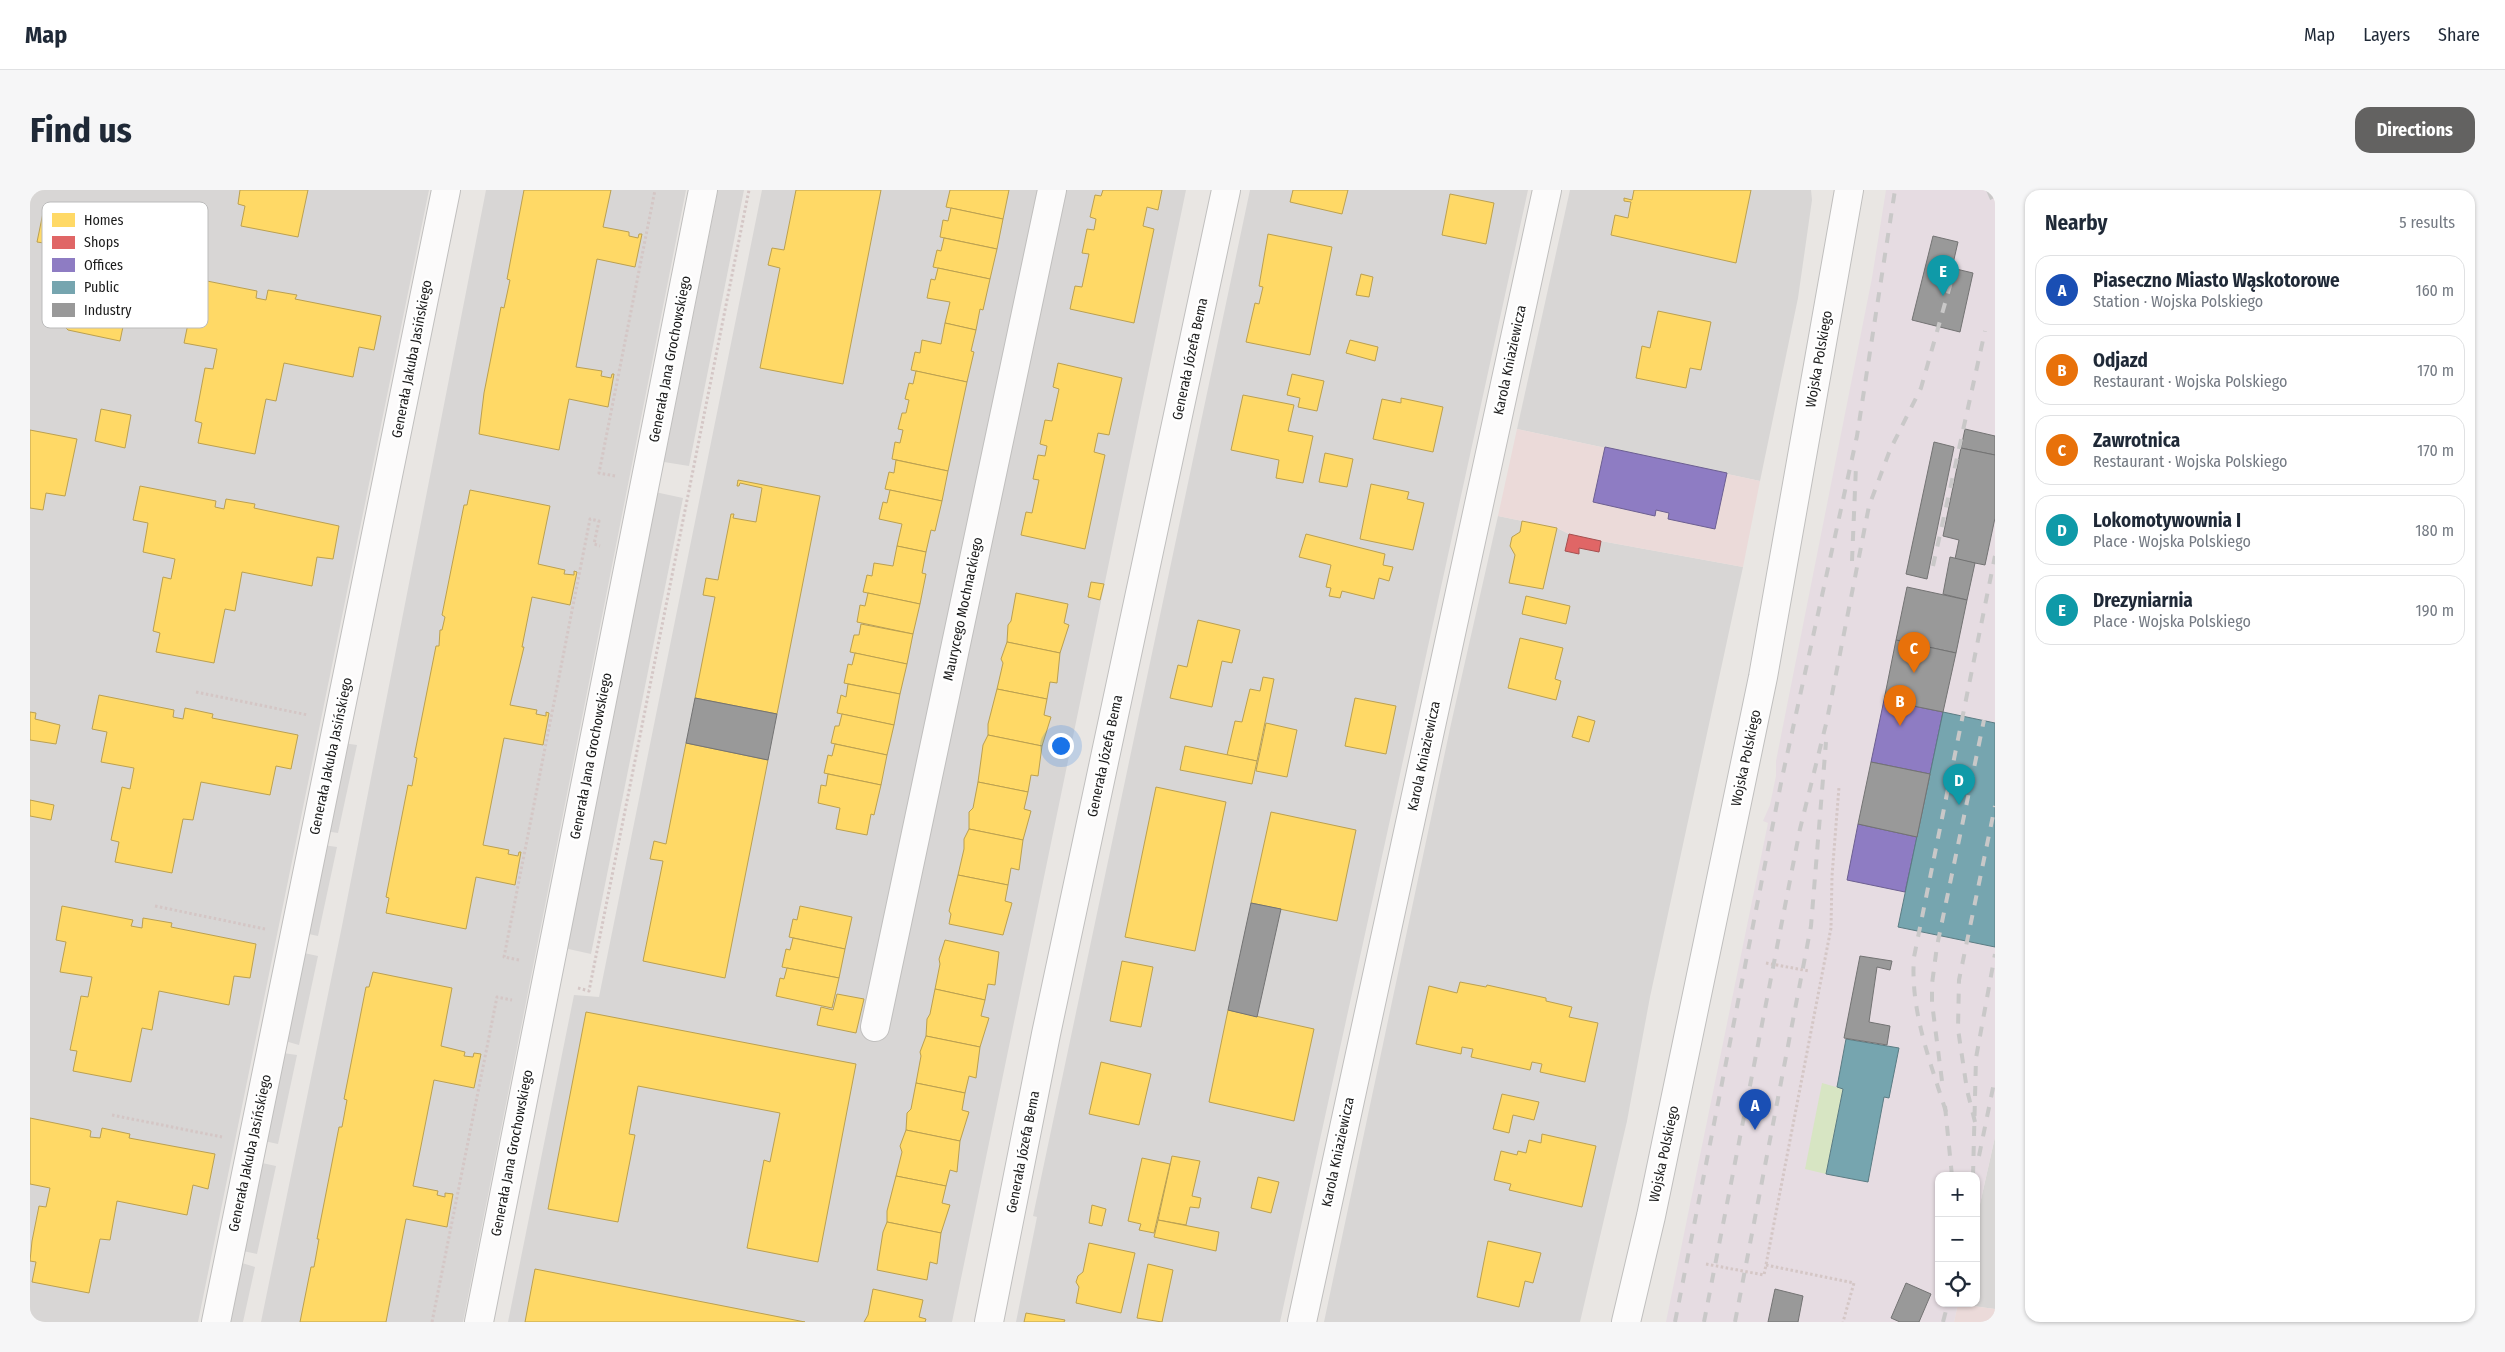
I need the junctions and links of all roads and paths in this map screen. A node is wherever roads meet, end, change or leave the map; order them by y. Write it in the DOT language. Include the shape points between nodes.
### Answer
graph roads {
  1 [pos="446,190"];
  2 [pos="655,190"];
  3 [pos="704,190"];
  4 [pos="749,190"];
  5 [pos="1052,190"];
  6 [pos="1226,190"];
  7 [pos="1547,190"];
  8 [pos="1848,190"];
  9 [pos="619,477"];
  10 [pos="606,547"];
  11 [pos="196,692"];
  12 [pos="314,716"];
  13 [pos="1839,787"];
  14 [pos="155,906"];
  15 [pos="272,931"];
  16 [pos="525,962"];
  17 [pos="1766,963"];
  18 [pos="1809,971"];
  19 [pos="573,987"];
  20 [pos="516,1000"];
  21 [pos="875,1028"];
  22 [pos="112,1115"];
  23 [pos="229,1139"];
  24 [pos="1706,1264"];
  25 [pos="1766,1264"];
  26 [pos="216,1322"];
  27 [pos="432,1322"];
  28 [pos="478,1322"];
  29 [pos="989,1322"];
  30 [pos="1302,1322"];
  31 [pos="1626,1322"];
  32 [pos="1843,1322"];
  1 -- 26 [label="street, Generała Jakuba Jasińskiego"];
  2 -- 9 [label="path" via="600,473"];
  3 -- 28 [label="street, Generała Jana Grochowskiego"];
  4 -- 19 [label="path" via="589,991"];
  5 -- 21 [label="street, Maurycego Mochnackiego"];
  6 -- 29 [label="street, Generała Józefa Bema" via="1046,1034"];
  7 -- 30 [label="street, Karola Kniaziewicza"];
  8 -- 31 [label="street, Wojska Polskiego" via="1763,677"];
  10 -- 16 [label="path" via="594,544 599,521 590,519 504,958"];
  11 -- 12 [label="path"];
  13 -- 25 [label="path" via="1831,928"];
  14 -- 15 [label="path"];
  17 -- 18 [label="path"];
  20 -- 27 [label="path" via="497,997"];
  22 -- 23 [label="path"];
  24 -- 25 [label="path" via="1764,1275"];
  25 -- 32 [label="path" via="1854,1283"];
}
